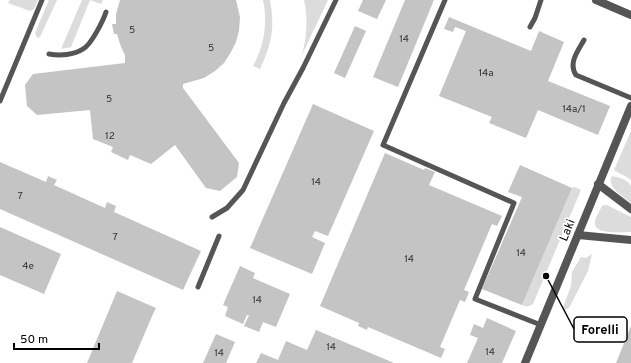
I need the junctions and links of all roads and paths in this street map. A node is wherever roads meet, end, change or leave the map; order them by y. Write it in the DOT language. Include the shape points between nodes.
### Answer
graph roads {
  1 [pos="42,0"];
  2 [pos="336,0"];
  3 [pos="445,0"];
  4 [pos="541,0"];
  5 [pos="596,0"];
  6 [pos="106,12"];
  7 [pos="631,15"];
  8 [pos="530,27"];
  9 [pos="584,40"];
  10 [pos="49,54"];
  11 [pos="631,98"];
  12 [pos="0,101"];
  13 [pos="631,106"];
  14 [pos="598,184"];
  15 [pos="631,209"];
  16 [pos="212,217"];
  17 [pos="578,235"];
  18 [pos="219,236"];
  19 [pos="631,240"];
  20 [pos="198,287"];
  21 [pos="541,325"];
  22 [pos="525,363"];
  1 -- 12 [label="lane"];
  2 -- 16 [label="lane" via="243,190 227,208"];
  3 -- 21 [label="lane" via="383,145 514,203 475,299"];
  4 -- 8 [label="lane"];
  5 -- 7 [label="street"];
  6 -- 10 [label="lane" via="84,49 74,53"];
  9 -- 11 [label="lane" via="572,66 576,75"];
  13 -- 14 [label="street, Laki"];
  14 -- 15 [label="street"];
  14 -- 17 [label="street, Laki"];
  17 -- 19 [label="street"];
  17 -- 21 [label="street, Laki"];
  18 -- 20 [label="lane"];
  21 -- 22 [label="street, Laki"];
}
